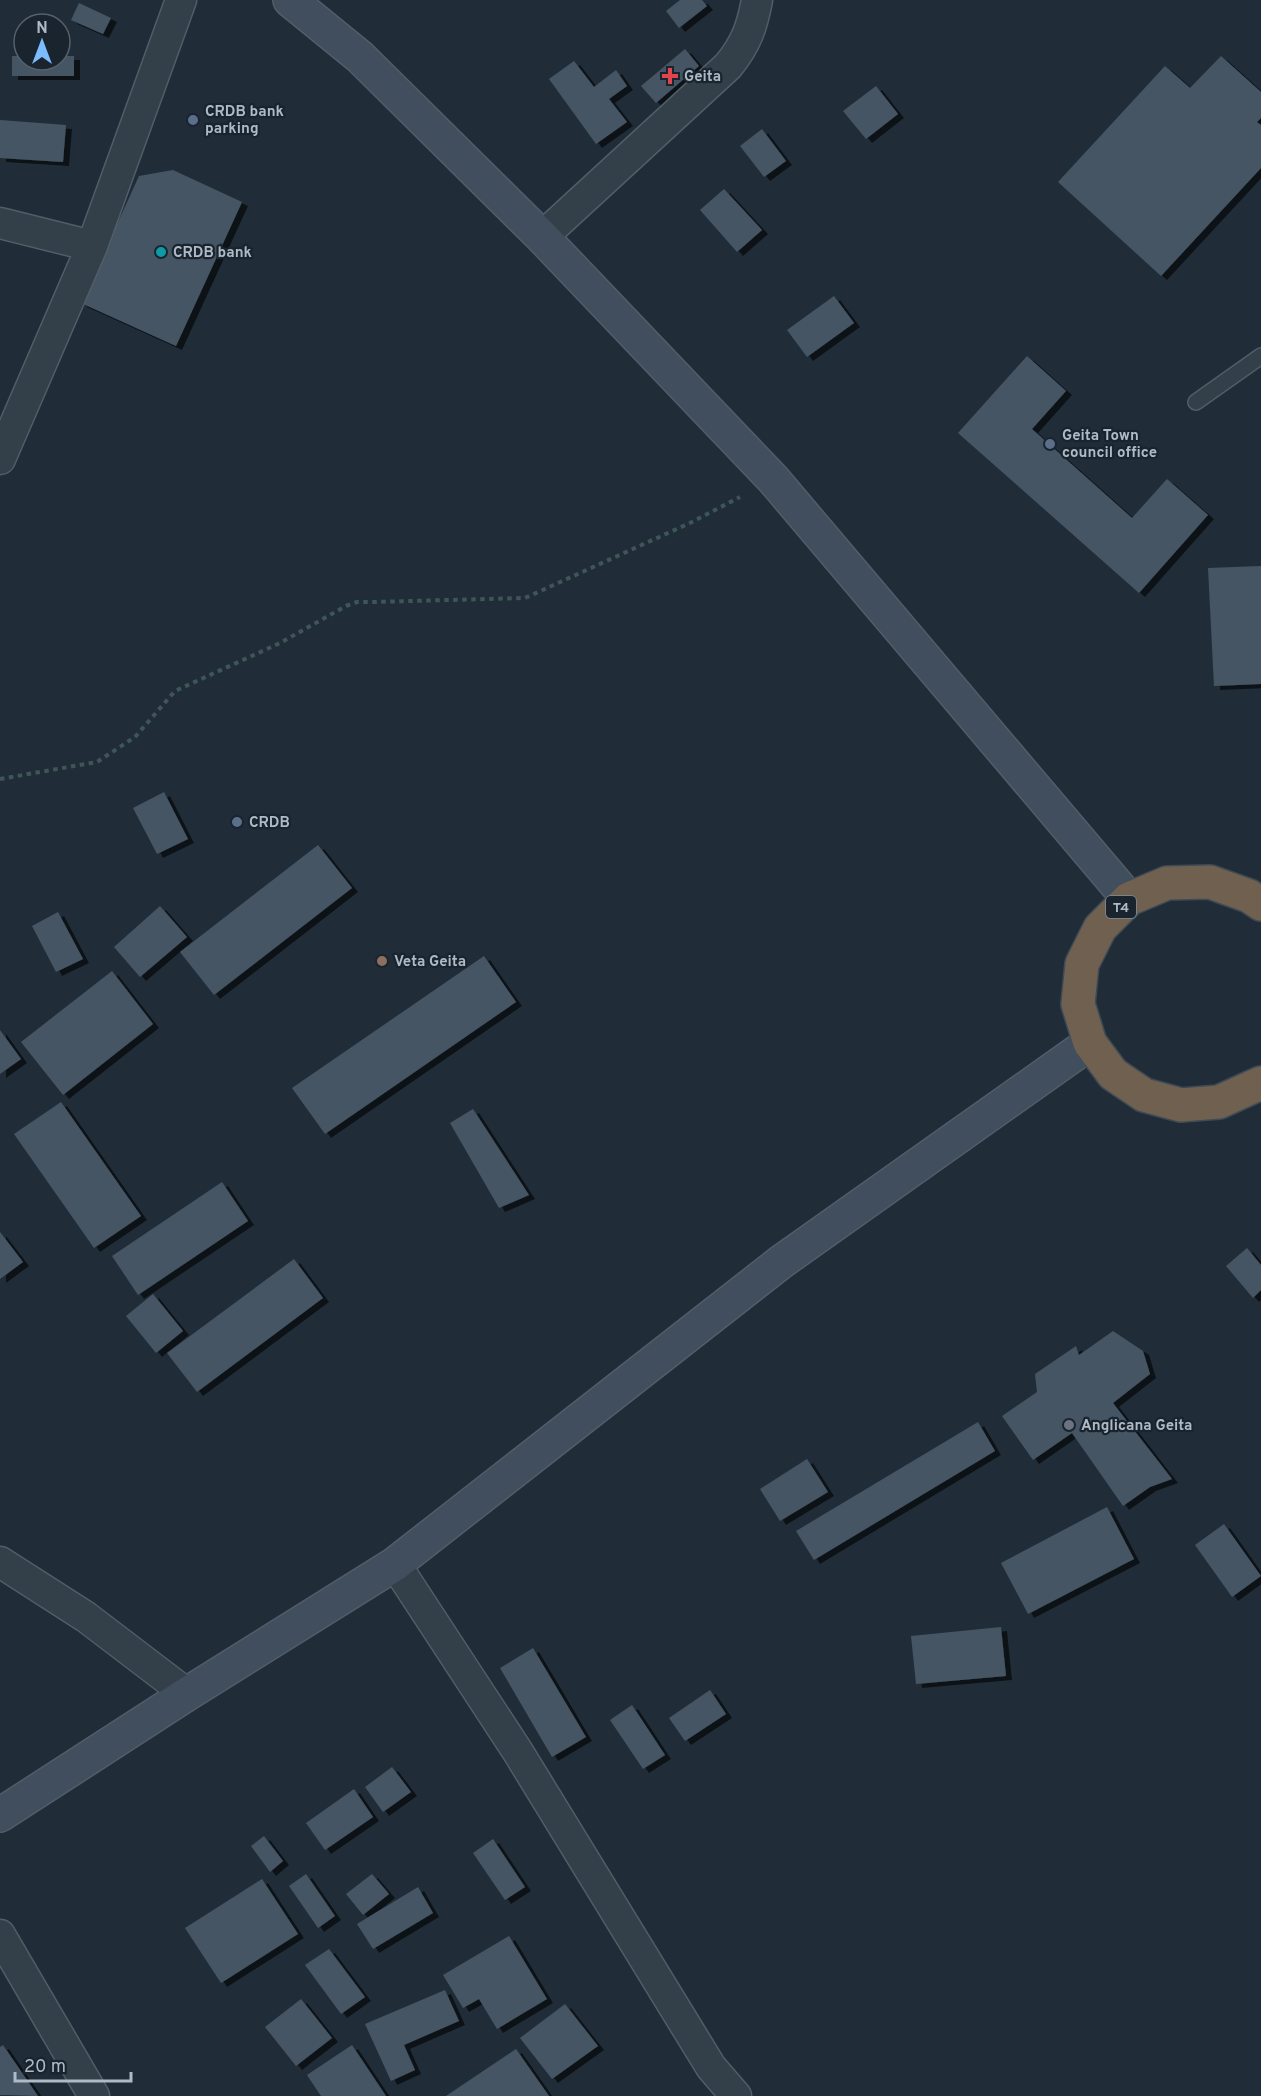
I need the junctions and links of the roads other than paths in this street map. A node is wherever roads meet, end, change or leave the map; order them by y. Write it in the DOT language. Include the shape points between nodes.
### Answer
graph roads {
  1 [pos="181,0"];
  2 [pos="290,0"];
  3 [pos="757,0"];
  4 [pos="0,223"];
  5 [pos="542,237"];
  6 [pos="92,246"];
  7 [pos="1261,356"];
  8 [pos="1196,402"];
  9 [pos="0,459"];
  10 [pos="1129,899"];
  11 [pos="1261,904"];
  12 [pos="1090,1043"];
  13 [pos="1260,1085"];
  14 [pos="0,1562"];
  15 [pos="395,1564"];
  16 [pos="187,1694"];
  17 [pos="0,1815"];
  18 [pos="0,1935"];
  19 [pos="94,2096"];
  20 [pos="736,2096"];
  1 -- 6 [label="street"];
  2 -- 5 [label="street" via="360,57"];
  3 -- 5 [label="street" via="742,48 728,66"];
  4 -- 6 [label="street"];
  5 -- 10 [label="street" via="773,479"];
  6 -- 9 [label="street"];
  7 -- 8 [label="lane"];
  10 -- 11 [label="highway, T4" via="1167,883 1210,882"];
  10 -- 12 [label="highway, T4" via="1100,928 1082,964 1078,1004"];
  12 -- 13 [label="highway, T4" via="1113,1074 1136,1090 1181,1105 1219,1102"];
  12 -- 15 [label="street" via="781,1262"];
  14 -- 16 [label="street" via="86,1617"];
  15 -- 16 [label="street"];
  15 -- 20 [label="street" via="518,1752 711,2067"];
  16 -- 17 [label="street"];
  18 -- 19 [label="street"];
}
